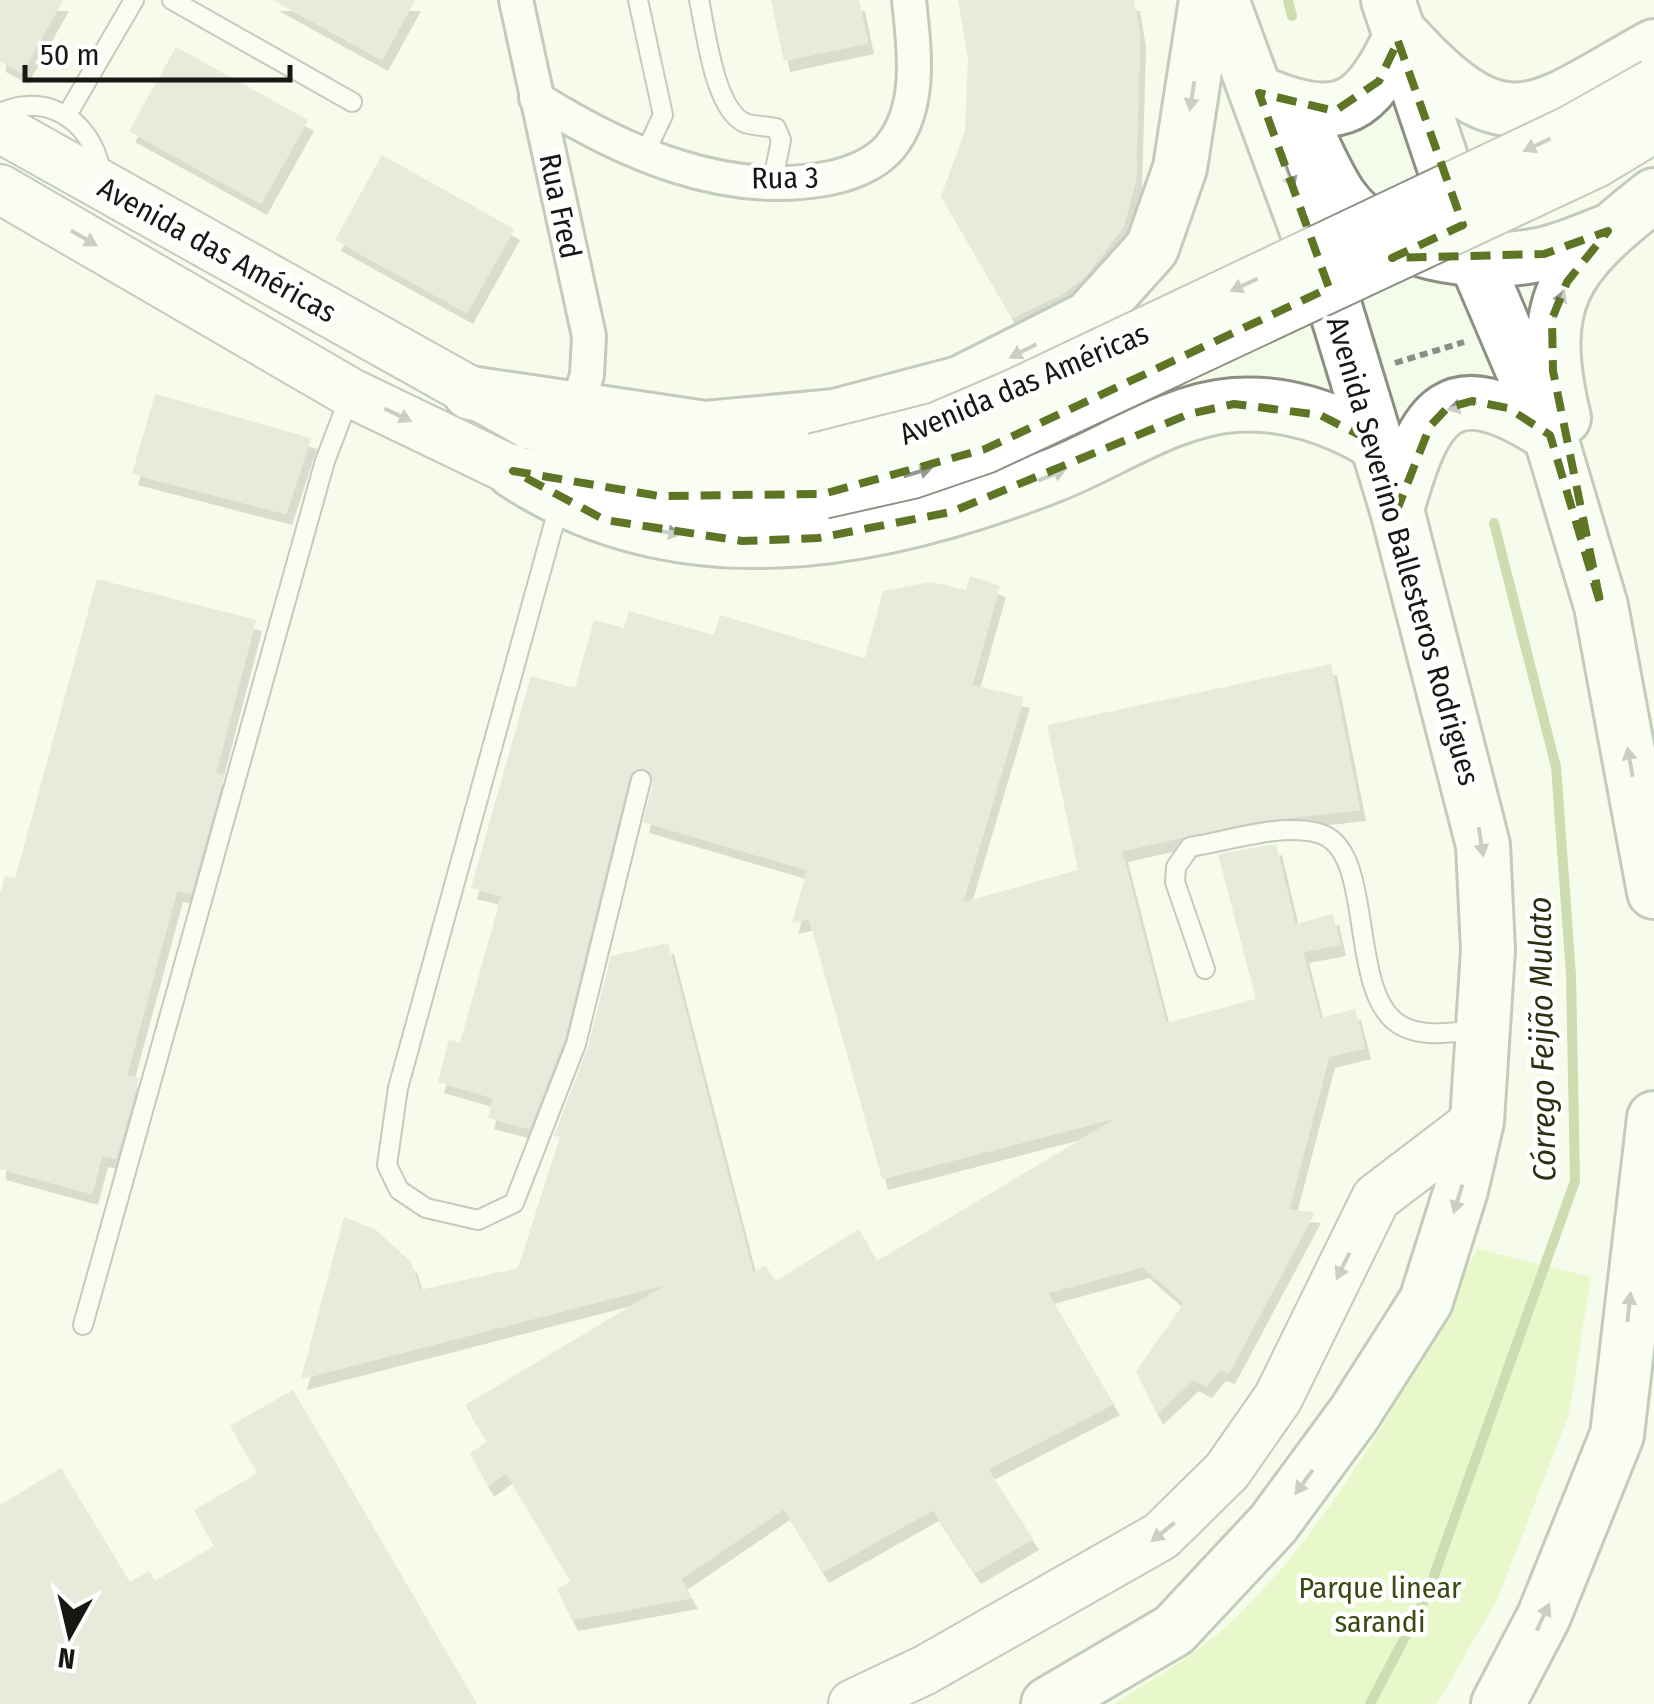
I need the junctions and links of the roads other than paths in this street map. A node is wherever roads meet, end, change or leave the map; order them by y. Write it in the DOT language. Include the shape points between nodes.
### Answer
graph roads {
  1 [pos="134,0"];
  2 [pos="172,0"];
  3 [pos="516,0"];
  4 [pos="638,0"];
  5 [pos="699,0"];
  6 [pos="908,0"];
  7 [pos="1206,0"];
  8 [pos="1222,0"];
  9 [pos="1394,23"];
  10 [pos="1654,46"];
  11 [pos="1654,82"];
  12 [pos="536,98"];
  13 [pos="1277,100"];
  14 [pos="352,102"];
  15 [pos="0,113"];
  16 [pos="67,115"];
  17 [pos="0,128"];
  18 [pos="1654,128"];
  19 [pos="644,156"];
  20 [pos="772,185"];
  21 [pos="102,186"];
  22 [pos="0,189"];
  23 [pos="1654,195"];
  24 [pos="1608,231"];
  25 [pos="1475,258"];
  26 [pos="351,392"];
  27 [pos="470,392"];
  28 [pos="575,412"];
  29 [pos="1550,434"];
  30 [pos="1377,444"];
  31 [pos="513,471"];
  32 [pos="818,476"];
  33 [pos="560,502"];
  34 [pos="1397,510"];
  35 [pos="1602,606"];
  36 [pos="641,780"];
  37 [pos="1654,892"];
  38 [pos="1205,970"];
  39 [pos="1483,1030"];
  40 [pos="1654,1118"];
  41 [pos="1477,1121"];
  42 [pos="83,1325"];
  43 [pos="853,1704"];
  44 [pos="1048,1704"];
  45 [pos="1498,1704"];
  1 -- 16 [label="lane"];
  2 -- 14 [label="lane"];
  3 -- 12 [label="street, Rua Fred"];
  4 -- 19 [label="lane" via="663,115"];
  5 -- 20 [label="lane" via="728,107 744,123 776,128 781,140"];
  6 -- 20 [label="street, Rua 3" via="915,56 911,101 890,147 853,173"];
  7 -- 28 [label="main road, one-way" via="1180,168 1152,248 1089,318 960,383 835,416 705,428"];
  8 -- 13 [label="main road, Avenida Severino Ballesteros Rodrigues"];
  9 -- 10 [label="main road" via="1441,78 1476,103 1511,111 1550,106"];
  9 -- 13 [label="main road" via="1380,81 1360,100 1335,111"];
  9 -- 25 [label="main road"];
  11 -- 32 [label="main road, Avenida das Américas, one-way, bridge" via="1571,130 1014,394"];
  12 -- 19 [label="street, Rua 3"];
  12 -- 28 [label="street, Rua Fred" via="589,336 587,375"];
  13 -- 25 [label="main road" via="1362,220 1408,246"];
  13 -- 30 [label="main road, Avenida Severino Ballesteros Rodrigues, one-way"];
  15 -- 16 [label="lane" via="26,105"];
  16 -- 21 [label="lane" via="88,134 100,158"];
  17 -- 21 [label="main road, Avenida das Américas"];
  32 -- 18 [label="main road, one-way, bridge" via="912,474 985,449 1596,163"];
  19 -- 20 [label="street, Rua 3"];
  21 -- 27 [label="main road, Avenida das Américas"];
  22 -- 26 [label="main road, Avenida das Américas, one-way"];
  23 -- 24 [label="main road"];
  24 -- 25 [label="main road" via="1544,254"];
  35 -- 24 [label="main road, one-way" via="1553,371 1552,319 1567,282"];
  25 -- 29 [label="main road"];
  26 -- 31 [label="main road, Avenida das Américas, one-way"];
  26 -- 42 [label="lane" via="325,460"];
  27 -- 28 [label="main road"];
  27 -- 32 [label="main road, Avenida das Américas" via="529,424 587,443"];
  29 -- 34 [label="main road, one-way" via="1508,408 1472,400 1447,408 1423,440"];
  29 -- 35 [label="main road"];
  33 -- 30 [label="main road, one-way" via="670,534 818,538 950,512 1053,476 1190,414 1234,404 1320,415"];
  30 -- 34 [label="main road, Avenida Severino Ballesteros Rodrigues"];
  31 -- 32 [label="main road, Avenida das Américas" via="659,496 752,499"];
  31 -- 33 [label="main road"];
  33 -- 36 [label="lane" via="398,1088 387,1165 399,1190 426,1208 478,1220 514,1203 576,1044"];
  34 -- 39 [label="main road, Avenida Severino Ballesteros Rodrigues, one-way" via="1483,845"];
  37 -- 35 [label="main road, one-way"];
  38 -- 39 [label="lane" via="1175,882 1190,847 1298,830 1324,834 1345,852 1379,1008 1402,1027 1427,1033"];
  39 -- 41 [label="main road, Avenida Severino Ballesteros Rodrigues"];
  45 -- 40 [label="main road, one-way" via="1544,1616 1617,1435"];
  41 -- 43 [label="main road, one-way" via="1376,1198 1278,1398 1227,1471 1161,1536 926,1670"];
  41 -- 44 [label="main road, Avenida Severino Ballesteros Rodrigues, one-way" via="1426,1300 1354,1414 1273,1524 1174,1630"];
}
